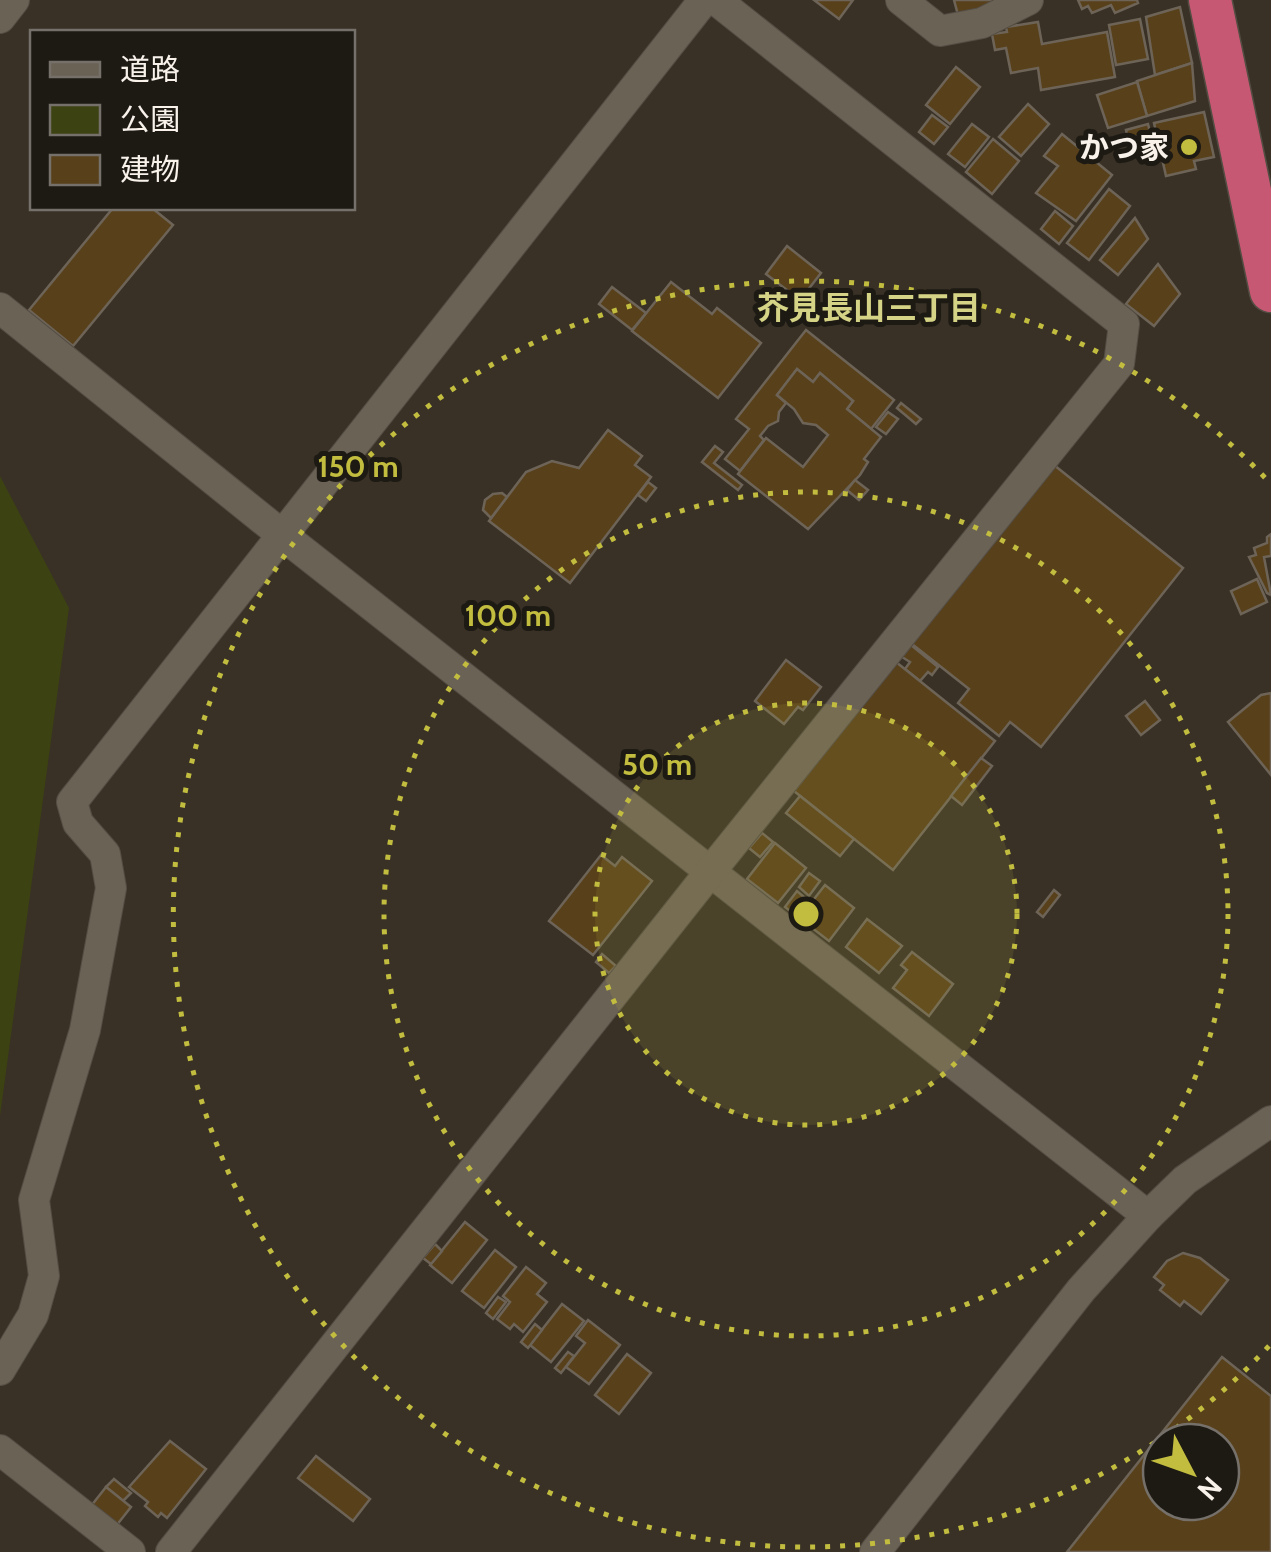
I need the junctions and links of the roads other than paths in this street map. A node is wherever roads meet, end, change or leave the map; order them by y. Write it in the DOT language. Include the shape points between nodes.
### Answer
graph roads {
  1 [pos="14,0"];
  2 [pos="704,0"];
  3 [pos="716,0"];
  4 [pos="901,0"];
  5 [pos="1028,0"];
  6 [pos="1210,0"];
  7 [pos="0,18"];
  8 [pos="1271,291"];
  9 [pos="0,308"];
  10 [pos="281,534"];
  11 [pos="710,872"];
  12 [pos="1271,1121"];
  13 [pos="1148,1216"];
  14 [pos="0,1370"];
  15 [pos="0,1450"];
  16 [pos="130,1552"];
  17 [pos="171,1552"];
  18 [pos="876,1552"];
  1 -- 7 [label="street"];
  2 -- 10 [label="street"];
  3 -- 11 [label="street" via="1124,324 1118,364"];
  4 -- 5 [label="street" via="940,30 982,22"];
  6 -- 8 [label="highway"];
  9 -- 10 [label="street"];
  10 -- 11 [label="street"];
  10 -- 14 [label="street" via="72,802 78,823 105,854 111,888 85,1030 34,1200 44,1276 32,1315"];
  11 -- 13 [label="street"];
  11 -- 17 [label="street"];
  12 -- 13 [label="street" via="1185,1180"];
  13 -- 18 [label="street"];
  15 -- 16 [label="street"];
}
